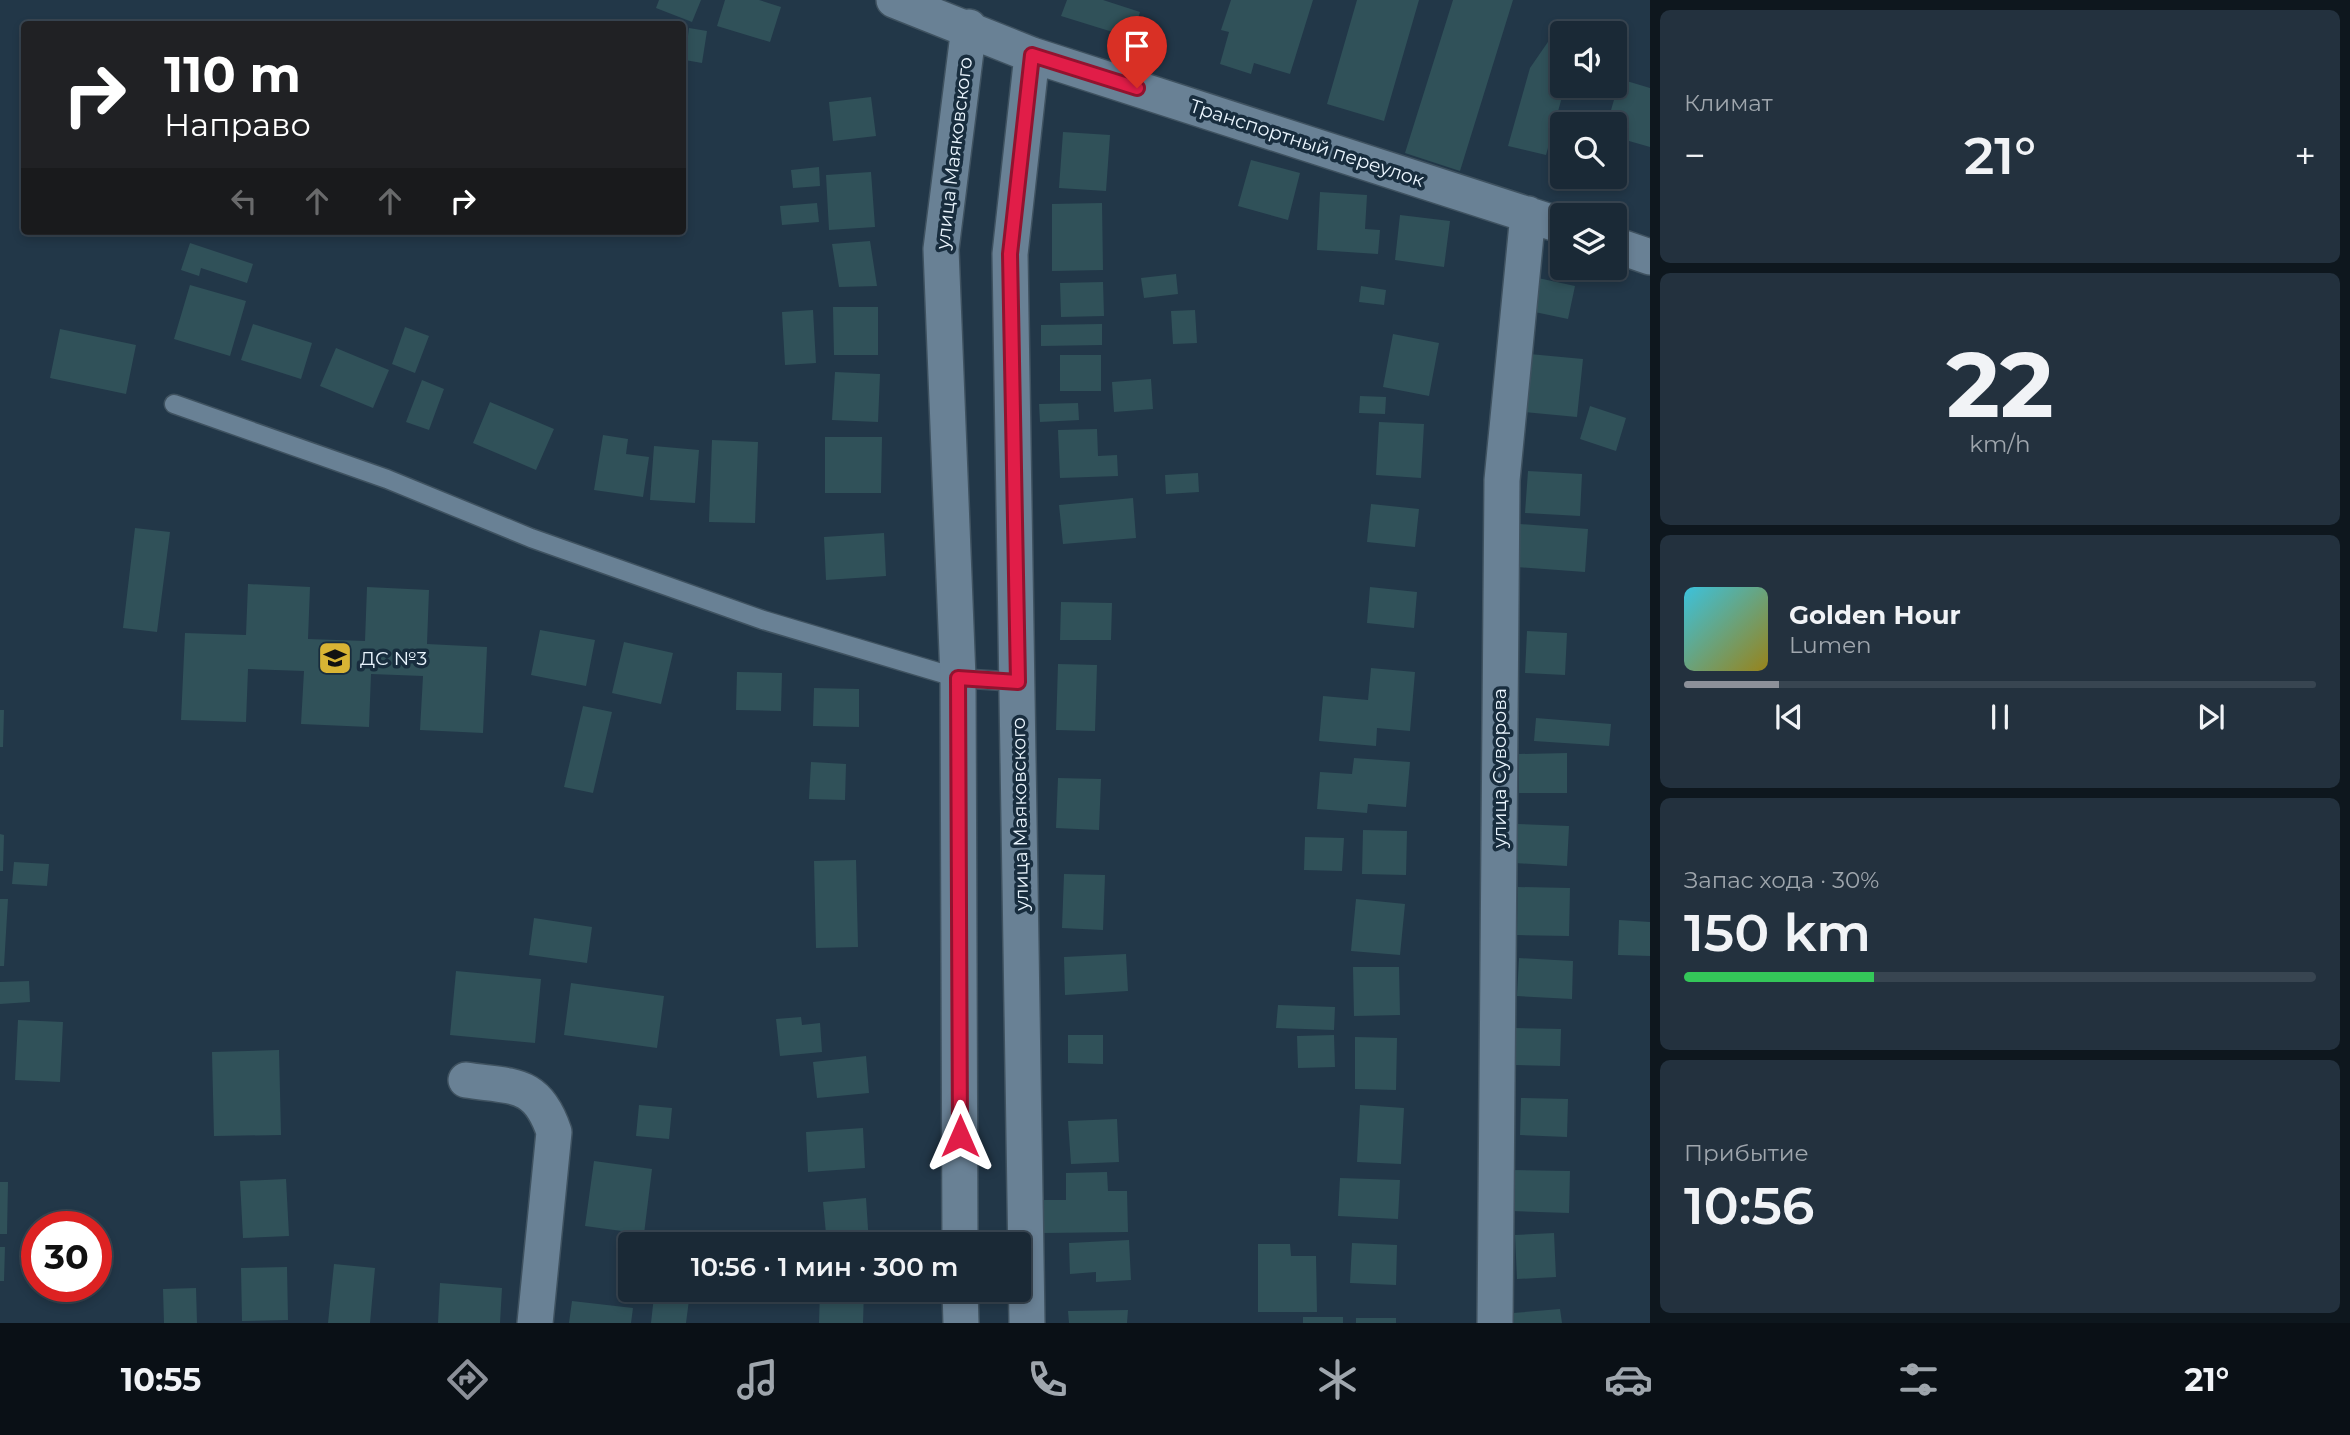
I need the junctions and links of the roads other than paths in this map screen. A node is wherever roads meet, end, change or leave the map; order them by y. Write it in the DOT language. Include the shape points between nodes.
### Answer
graph roads {
  1 [pos="894,0"];
  2 [pos="969,27"];
  3 [pos="1032,55"];
  4 [pos="1528,214"];
  5 [pos="1550,222"];
  6 [pos="1627,249"];
  7 [pos="1650,257"];
  8 [pos="174,404"];
  9 [pos="958,678"];
  10 [pos="1018,682"];
  11 [pos="466,1080"];
  12 [pos="960,1232"];
  13 [pos="960,1302"];
  14 [pos="535,1323"];
  15 [pos="961,1323"];
  16 [pos="1027,1323"];
  17 [pos="1495,1323"];
  1 -- 2 [label="street, Транспортный переулок"];
  2 -- 3 [label="street, Транспортный переулок"];
  2 -- 9 [label="street, улица Маяковского" via="941,249"];
  3 -- 4 [label="street, Транспортный переулок"];
  3 -- 10 [label="street, улица Маяковского" via="1010,254"];
  4 -- 5 [label="street, Транспортный переулок"];
  4 -- 17 [label="street, улица Суворова" via="1502,480"];
  6 -- 7 [label="street"];
  8 -- 9 [label="lane" via="763,620"];
  9 -- 10 [label="lane"];
  9 -- 12 [label="street, улица Маяковского"];
  10 -- 16 [label="street, улица Маяковского"];
  11 -- 14 [label="street" via="524,1089 546,1107 554,1132"];
  13 -- 15 [label="street"];
}
